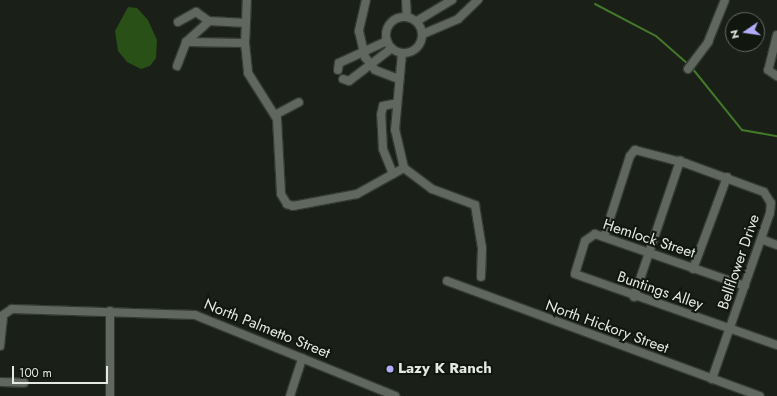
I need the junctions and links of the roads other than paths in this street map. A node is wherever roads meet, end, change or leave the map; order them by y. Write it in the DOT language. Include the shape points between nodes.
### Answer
graph roads {
  1 [pos="247,0"];
  2 [pos="366,0"];
  3 [pos="406,0"];
  4 [pos="452,0"];
  5 [pos="478,0"];
  6 [pos="725,0"];
  7 [pos="407,17"];
  8 [pos="209,21"];
  9 [pos="417,21"];
  10 [pos="178,22"];
  11 [pos="246,22"];
  12 [pos="423,34"];
  13 [pos="777,35"];
  14 [pos="387,40"];
  15 [pos="186,42"];
  16 [pos="245,43"];
  17 [pos="392,48"];
  18 [pos="363,51"];
  19 [pos="402,53"];
  20 [pos="371,65"];
  21 [pos="177,66"];
  22 [pos="688,69"];
  23 [pos="338,70"];
  24 [pos="777,76"];
  25 [pos="343,79"];
  26 [pos="399,79"];
  27 [pos="299,102"];
  28 [pos="397,102"];
  29 [pos="275,115"];
  30 [pos="680,161"];
  31 [pos="404,168"];
  32 [pos="393,174"];
  33 [pos="727,177"];
  34 [pos="604,237"];
  35 [pos="761,239"];
  36 [pos="777,245"];
  37 [pos="649,253"];
  38 [pos="693,269"];
  39 [pos="481,277"];
  40 [pos="579,278"];
  41 [pos="446,281"];
  42 [pos="745,286"];
  43 [pos="634,297"];
  44 [pos="110,312"];
  45 [pos="730,330"];
  46 [pos="776,342"];
  47 [pos="0,346"];
  48 [pos="302,358"];
  49 [pos="712,379"];
  50 [pos="0,382"];
  51 [pos="24,383"];
  52 [pos="382,393"];
  53 [pos="110,396"];
  54 [pos="290,396"];
  55 [pos="395,396"];
  56 [pos="760,396"];
  1 -- 11 [label="street"];
  2 -- 18 [label="street" via="359,31"];
  3 -- 7 [label="street"];
  4 -- 9 [label="street"];
  5 -- 12 [label="street" via="458,19"];
  6 -- 22 [label="street" via="708,42"];
  7 -- 9 [label="street"];
  7 -- 14 [label="street" via="390,23"];
  8 -- 10 [label="street" via="196,12"];
  8 -- 11 [label="street"];
  8 -- 15 [label="street"];
  9 -- 12 [label="street"];
  11 -- 16 [label="street"];
  12 -- 19 [label="street" via="417,49"];
  13 -- 24 [label="street" via="768,70"];
  14 -- 17 [label="street"];
  14 -- 18 [label="street"];
  15 -- 16 [label="street"];
  15 -- 21 [label="street"];
  16 -- 29 [label="street" via="248,73"];
  17 -- 19 [label="street"];
  17 -- 20 [label="street"];
  18 -- 20 [label="street"];
  18 -- 23 [label="street" via="339,63"];
  19 -- 26 [label="street"];
  20 -- 25 [label="street" via="349,81"];
  20 -- 26 [label="street" via="385,76"];
  26 -- 28 [label="street"];
  27 -- 29 [label="street"];
  28 -- 31 [label="street" via="395,130"];
  28 -- 32 [label="street" via="383,106 381,115 383,149"];
  29 -- 32 [label="street" via="281,194 287,204 315,203 357,194"];
  30 -- 33 [label="street, Bellflower Drive"];
  30 -- 34 [label="street, Bellflower Drive" via="648,151 632,152"];
  30 -- 37 [label="street"];
  31 -- 32 [label="street"];
  31 -- 39 [label="street" via="432,188 475,205 482,248"];
  33 -- 35 [label="street, Bellflower Drive" via="764,192 771,203"];
  33 -- 38 [label="street"];
  34 -- 37 [label="street, Hemlock Street"];
  34 -- 40 [label="street, Hemlock Street" via="595,234 585,241 575,274"];
  35 -- 36 [label="street"];
  35 -- 42 [label="street, Bellflower Drive"];
  37 -- 38 [label="street, Hemlock Street"];
  37 -- 43 [label="street"];
  38 -- 42 [label="street, Hemlock Street"];
  40 -- 43 [label="street, Buntings Alley"];
  41 -- 49 [label="street, North Hickory Street"];
  42 -- 45 [label="street, Bellflower Drive"];
  43 -- 45 [label="street, Buntings Alley"];
  44 -- 47 [label="street, North Palmetto Street" via="12,309 5,312"];
  44 -- 48 [label="street, North Palmetto Street" via="195,315"];
  44 -- 53 [label="street"];
  45 -- 46 [label="street, Buntings Alley"];
  45 -- 49 [label="street, Bellflower Drive"];
  48 -- 52 [label="street, North Palmetto Street"];
  48 -- 54 [label="street"];
  49 -- 56 [label="street, North Hickory Street"];
  50 -- 51 [label="street"];
  52 -- 55 [label="street, North Palmetto Street"];
}
